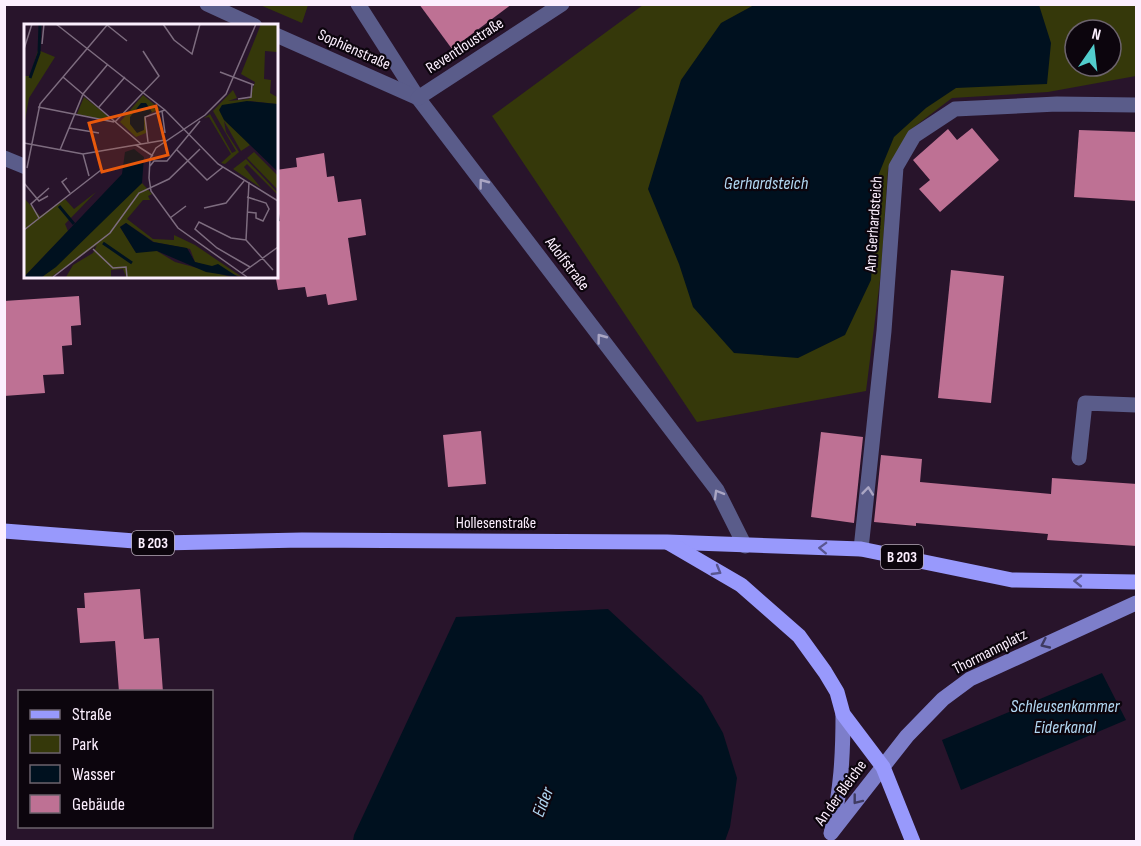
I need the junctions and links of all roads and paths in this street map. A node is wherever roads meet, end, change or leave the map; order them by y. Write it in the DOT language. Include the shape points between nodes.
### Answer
graph roads {
  1 [pos="207,4"];
  2 [pos="358,4"];
  3 [pos="562,4"];
  4 [pos="251,24"];
  5 [pos="278,36"];
  6 [pos="418,98"];
  7 [pos="1137,105"];
  8 [pos="4,158"];
  9 [pos="24,166"];
  10 [pos="1137,405"];
  11 [pos="1079,458"];
  12 [pos="4,531"];
  13 [pos="667,542"];
  14 [pos="745,546"];
  15 [pos="861,549"];
  16 [pos="1137,582"];
  17 [pos="1137,603"];
  18 [pos="843,714"];
  19 [pos="883,767"];
  20 [pos="830,837"];
  21 [pos="913,842"];
  1 -- 4 [label="street"];
  2 -- 6 [label="street, Adolfstraße"];
  3 -- 6 [label="street, Reventloustraße"];
  5 -- 6 [label="street, Sophienstraße"];
  14 -- 6 [label="street, Adolfstraße, one-way" via="717,490"];
  15 -- 7 [label="street, Am Gerhardsteich, one-way" via="878,403 896,167 914,136 954,109"];
  8 -- 9 [label="street"];
  10 -- 11 [label="street" via="1085,403"];
  12 -- 13 [label="main road, Hollesenstraße / B 203" via="161,543"];
  13 -- 14 [label="main road, B 203"];
  13 -- 18 [label="main road, Hollesenstraße / B 203, one-way" via="741,585 799,636 837,693"];
  15 -- 14 [label="main road, B 203, one-way"];
  16 -- 15 [label="main road, B 203, one-way" via="1012,580"];
  17 -- 19 [label="main road, Thormannplatz, one-way" via="970,679 943,699"];
  18 -- 19 [label="main road, Hollesenstraße / B 203"];
  18 -- 20 [label="main road" via="843,768"];
  19 -- 20 [label="main road, An der Bleiche, one-way"];
  19 -- 21 [label="main road, B 203"];
}
